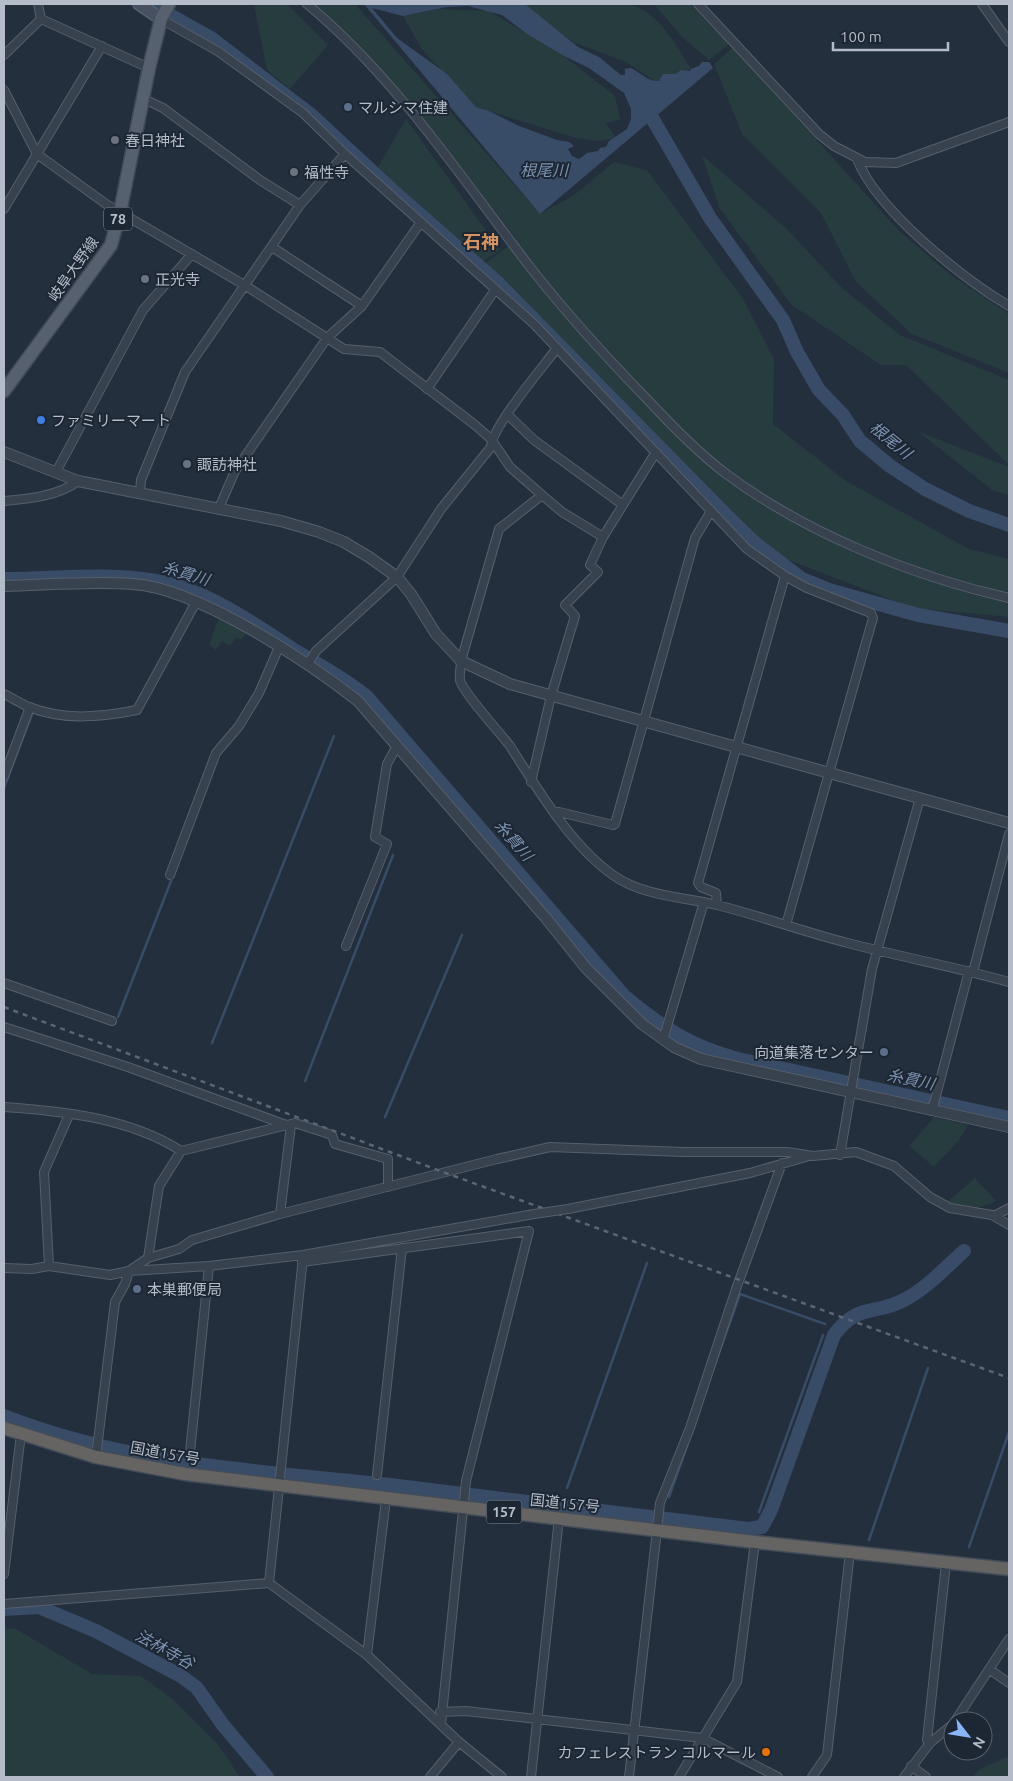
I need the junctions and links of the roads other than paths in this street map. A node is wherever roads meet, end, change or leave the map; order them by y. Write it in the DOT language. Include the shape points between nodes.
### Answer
graph roads {
  1 [pos="38,4"];
  2 [pos="138,4"];
  3 [pos="307,4"];
  4 [pos="698,4"];
  5 [pos="982,4"];
  6 [pos="165,11"];
  7 [pos="41,18"];
  8 [pos="1009,42"];
  9 [pos="102,46"];
  10 [pos="4,55"];
  11 [pos="149,68"];
  12 [pos="4,90"];
  13 [pos="144,99"];
  14 [pos="1009,122"];
  15 [pos="37,154"];
  16 [pos="344,154"];
  17 [pos="857,159"];
  18 [pos="300,205"];
  19 [pos="4,209"];
  20 [pos="120,212"];
  21 [pos="421,222"];
  22 [pos="272,246"];
  23 [pos="192,254"];
  24 [pos="246,286"];
  25 [pos="495,290"];
  26 [pos="362,306"];
  27 [pos="1009,306"];
  28 [pos="327,338"];
  29 [pos="557,348"];
  30 [pos="427,389"];
  31 [pos="4,391"];
  32 [pos="507,414"];
  33 [pos="491,439"];
  34 [pos="4,452"];
  35 [pos="656,452"];
  36 [pos="56,472"];
  37 [pos="78,481"];
  38 [pos="140,492"];
  39 [pos="542,495"];
  40 [pos="4,501"];
  41 [pos="623,505"];
  42 [pos="219,508"];
  43 [pos="711,511"];
  44 [pos="603,536"];
  45 [pos="784,576"];
  46 [pos="397,577"];
  47 [pos="4,586"];
  48 [pos="1009,598"];
  49 [pos="196,602"];
  50 [pos="279,647"];
  51 [pos="310,660"];
  52 [pos="461,661"];
  53 [pos="4,694"];
  54 [pos="551,696"];
  55 [pos="30,707"];
  56 [pos="643,721"];
  57 [pos="397,746"];
  58 [pos="736,747"];
  59 [pos="828,773"];
  60 [pos="4,776"];
  61 [pos="530,782"];
  62 [pos="920,798"];
  63 [pos="554,814"];
  64 [pos="1009,824"];
  65 [pos="1009,834"];
  66 [pos="170,875"];
  67 [pos="704,902"];
  68 [pos="717,905"];
  69 [pos="786,925"];
  70 [pos="346,946"];
  71 [pos="877,950"];
  72 [pos="971,972"];
  73 [pos="1009,982"];
  74 [pos="4,983"];
  75 [pos="112,1021"];
  76 [pos="4,1027"];
  77 [pos="666,1032"];
  78 [pos="852,1090"];
  79 [pos="933,1105"];
  80 [pos="4,1107"];
  81 [pos="69,1115"];
  82 [pos="290,1126"];
  83 [pos="1009,1127"];
  84 [pos="181,1151"];
  85 [pos="840,1155"];
  86 [pos="813,1156"];
  87 [pos="782,1163"];
  88 [pos="388,1188"];
  89 [pos="1009,1208"];
  90 [pos="280,1214"];
  91 [pos="993,1215"];
  92 [pos="1009,1225"];
  93 [pos="402,1248"];
  94 [pos="148,1258"];
  95 [pos="303,1258"];
  96 [pos="49,1266"];
  97 [pos="210,1266"];
  98 [pos="4,1268"];
  99 [pos="129,1271"];
  100 [pos="4,1428"];
  101 [pos="21,1434"];
  102 [pos="190,1452"];
  103 [pos="96,1457"];
  104 [pos="377,1475"];
  105 [pos="279,1487"];
  106 [pos="386,1499"];
  107 [pos="462,1508"];
  108 [pos="560,1518"];
  109 [pos="658,1527"];
  110 [pos="755,1542"];
  111 [pos="850,1552"];
  112 [pos="946,1563"];
  113 [pos="1009,1569"];
  114 [pos="4,1574"];
  115 [pos="270,1583"];
  116 [pos="4,1604"];
  117 [pos="1009,1638"];
  118 [pos="367,1655"];
  119 [pos="989,1668"];
  120 [pos="1009,1683"];
  121 [pos="962,1711"];
  122 [pos="440,1712"];
  123 [pos="537,1719"];
  124 [pos="441,1724"];
  125 [pos="634,1729"];
  126 [pos="943,1732"];
  127 [pos="702,1738"];
  128 [pos="459,1742"];
  129 [pos="930,1743"];
  130 [pos="911,1766"];
  131 [pos="430,1777"];
  132 [pos="502,1777"];
  133 [pos="531,1777"];
  134 [pos="629,1777"];
  135 [pos="678,1777"];
  136 [pos="778,1777"];
  137 [pos="812,1777"];
  138 [pos="904,1777"];
  139 [pos="926,1777"];
  1 -- 7 [label="street"];
  2 -- 6 [label="main road"];
  3 -- 48 [label="street" via="417,117 571,317 700,453 749,490 832,536 925,574"];
  4 -- 17 [label="street" via="819,134"];
  5 -- 8 [label="street"];
  6 -- 11 [label="main road, 岐阜大野線 / 78"];
  6 -- 16 [label="street" via="303,113"];
  7 -- 9 [label="street"];
  7 -- 10 [label="street"];
  9 -- 11 [label="street"];
  9 -- 15 [label="street"];
  11 -- 13 [label="main road, 岐阜大野線 / 78"];
  12 -- 15 [label="street"];
  13 -- 18 [label="street" via="163,108 260,180"];
  13 -- 20 [label="main road, 岐阜大野線 / 78"];
  14 -- 17 [label="street" via="896,163"];
  15 -- 19 [label="street"];
  15 -- 20 [label="street"];
  16 -- 18 [label="street"];
  16 -- 21 [label="street"];
  17 -- 27 [label="street" via="877,195 908,227 955,268"];
  18 -- 22 [label="street"];
  20 -- 23 [label="street"];
  20 -- 31 [label="main road, 岐阜大野線 / 78" via="111,245 94,272"];
  21 -- 25 [label="street"];
  21 -- 26 [label="street"];
  22 -- 24 [label="street"];
  22 -- 26 [label="street"];
  23 -- 24 [label="street"];
  23 -- 36 [label="street" via="143,310"];
  24 -- 28 [label="street"];
  24 -- 38 [label="street" via="185,372 141,480"];
  25 -- 29 [label="street"];
  25 -- 30 [label="street"];
  26 -- 28 [label="street"];
  28 -- 30 [label="street" via="344,349 380,352"];
  28 -- 42 [label="street" via="235,471"];
  29 -- 32 [label="street"];
  29 -- 35 [label="street"];
  30 -- 33 [label="street"];
  32 -- 33 [label="street"];
  32 -- 41 [label="street" via="534,440"];
  33 -- 39 [label="street" via="510,466"];
  33 -- 46 [label="street" via="491,447 442,509"];
  34 -- 36 [label="street"];
  35 -- 41 [label="street"];
  35 -- 43 [label="street"];
  36 -- 37 [label="street"];
  37 -- 38 [label="street"];
  37 -- 40 [label="street" via="68,489 23,500"];
  38 -- 42 [label="street"];
  39 -- 44 [label="street" via="562,512"];
  39 -- 52 [label="street" via="499,529"];
  41 -- 44 [label="street"];
  42 -- 46 [label="street" via="319,532 370,557"];
  43 -- 45 [label="street" via="747,549"];
  43 -- 56 [label="street" via="695,538"];
  44 -- 54 [label="street" via="590,565 598,572 565,605 574,616"];
  45 -- 58 [label="street"];
  45 -- 59 [label="street" via="871,613"];
  46 -- 51 [label="street"];
  46 -- 52 [label="street" via="436,634"];
  47 -- 49 [label="street" via="134,584"];
  49 -- 50 [label="street"];
  49 -- 55 [label="street" via="137,710 80,717"];
  50 -- 51 [label="street"];
  50 -- 66 [label="street" via="259,693 216,753"];
  51 -- 57 [label="street" via="358,701"];
  52 -- 54 [label="street" via="510,684"];
  52 -- 61 [label="street" via="460,681 500,733"];
  53 -- 55 [label="street"];
  54 -- 56 [label="street"];
  54 -- 61 [label="street"];
  55 -- 60 [label="street"];
  56 -- 58 [label="street"];
  56 -- 63 [label="street" via="615,824 559,812"];
  57 -- 70 [label="street" via="387,764 375,837 388,844"];
  57 -- 77 [label="street" via="586,968 642,1024"];
  58 -- 59 [label="street"];
  58 -- 68 [label="street" via="698,883 716,893"];
  59 -- 62 [label="street"];
  59 -- 69 [label="street"];
  61 -- 63 [label="street"];
  62 -- 64 [label="street"];
  62 -- 71 [label="street"];
  63 -- 67 [label="street" via="598,863 623,882 636,888"];
  65 -- 72 [label="street"];
  67 -- 68 [label="street"];
  67 -- 77 [label="street"];
  68 -- 69 [label="street"];
  69 -- 71 [label="street"];
  71 -- 72 [label="street"];
  71 -- 78 [label="street"];
  72 -- 73 [label="street"];
  72 -- 79 [label="street"];
  74 -- 75 [label="street"];
  76 -- 82 [label="street" via="128,1067"];
  77 -- 78 [label="street" via="701,1059"];
  78 -- 79 [label="street"];
  78 -- 85 [label="street"];
  79 -- 83 [label="street"];
  80 -- 81 [label="street"];
  81 -- 84 [label="street" via="107,1120 167,1142"];
  81 -- 96 [label="street" via="44,1172"];
  82 -- 84 [label="street"];
  82 -- 88 [label="street" via="295,1123 332,1135 335,1144 388,1159"];
  82 -- 90 [label="street"];
  84 -- 94 [label="street" via="159,1186"];
  85 -- 86 [label="street"];
  85 -- 91 [label="street" via="856,1152 894,1166 930,1197 950,1208"];
  86 -- 87 [label="street"];
  86 -- 88 [label="street" via="787,1152 550,1147"];
  87 -- 95 [label="street, bridge" via="750,1173 568,1210"];
  87 -- 109 [label="street" via="660,1508"];
  88 -- 90 [label="street"];
  89 -- 91 [label="street"];
  90 -- 94 [label="street" via="192,1240 179,1249"];
  91 -- 92 [label="street"];
  93 -- 95 [label="street"];
  93 -- 104 [label="street"];
  93 -- 107 [label="street" via="529,1231"];
  94 -- 99 [label="street"];
  95 -- 97 [label="street"];
  95 -- 105 [label="street"];
  96 -- 98 [label="street"];
  96 -- 99 [label="street" via="110,1275"];
  97 -- 99 [label="street"];
  97 -- 102 [label="street"];
  99 -- 103 [label="street" via="115,1302"];
  100 -- 101 [label="highway, 国道157号 / 157"];
  101 -- 103 [label="highway, 国道157号 / 157"];
  101 -- 114 [label="street"];
  103 -- 105 [label="highway, 国道157号 / 157"];
  105 -- 106 [label="highway, 国道157号 / 157"];
  105 -- 115 [label="street"];
  106 -- 107 [label="highway, 国道157号 / 157"];
  106 -- 118 [label="street"];
  107 -- 108 [label="highway, 国道157号 / 157"];
  107 -- 122 [label="street"];
  108 -- 109 [label="highway, 国道157号 / 157"];
  108 -- 123 [label="street"];
  109 -- 110 [label="highway, 国道157号 / 157"];
  109 -- 125 [label="street"];
  110 -- 111 [label="highway, 国道157号 / 157"];
  110 -- 127 [label="street" via="737,1682"];
  111 -- 112 [label="highway, 国道157号 / 157"];
  111 -- 137 [label="street" via="826,1754"];
  112 -- 113 [label="highway, 国道157号 / 157"];
  112 -- 129 [label="street" via="927,1740"];
  115 -- 116 [label="street"];
  115 -- 118 [label="street"];
  117 -- 119 [label="street"];
  118 -- 124 [label="street"];
  119 -- 120 [label="street"];
  119 -- 121 [label="street"];
  122 -- 123 [label="street" via="466,1711"];
  122 -- 124 [label="street"];
  123 -- 125 [label="street"];
  123 -- 133 [label="street"];
  124 -- 128 [label="street"];
  125 -- 127 [label="street"];
  125 -- 134 [label="street"];
  126 -- 129 [label="street"];
  127 -- 135 [label="street"];
  127 -- 136 [label="street"];
  128 -- 131 [label="street"];
  128 -- 132 [label="street"];
  129 -- 130 [label="street"];
  130 -- 138 [label="street"];
  130 -- 139 [label="street"];
}
